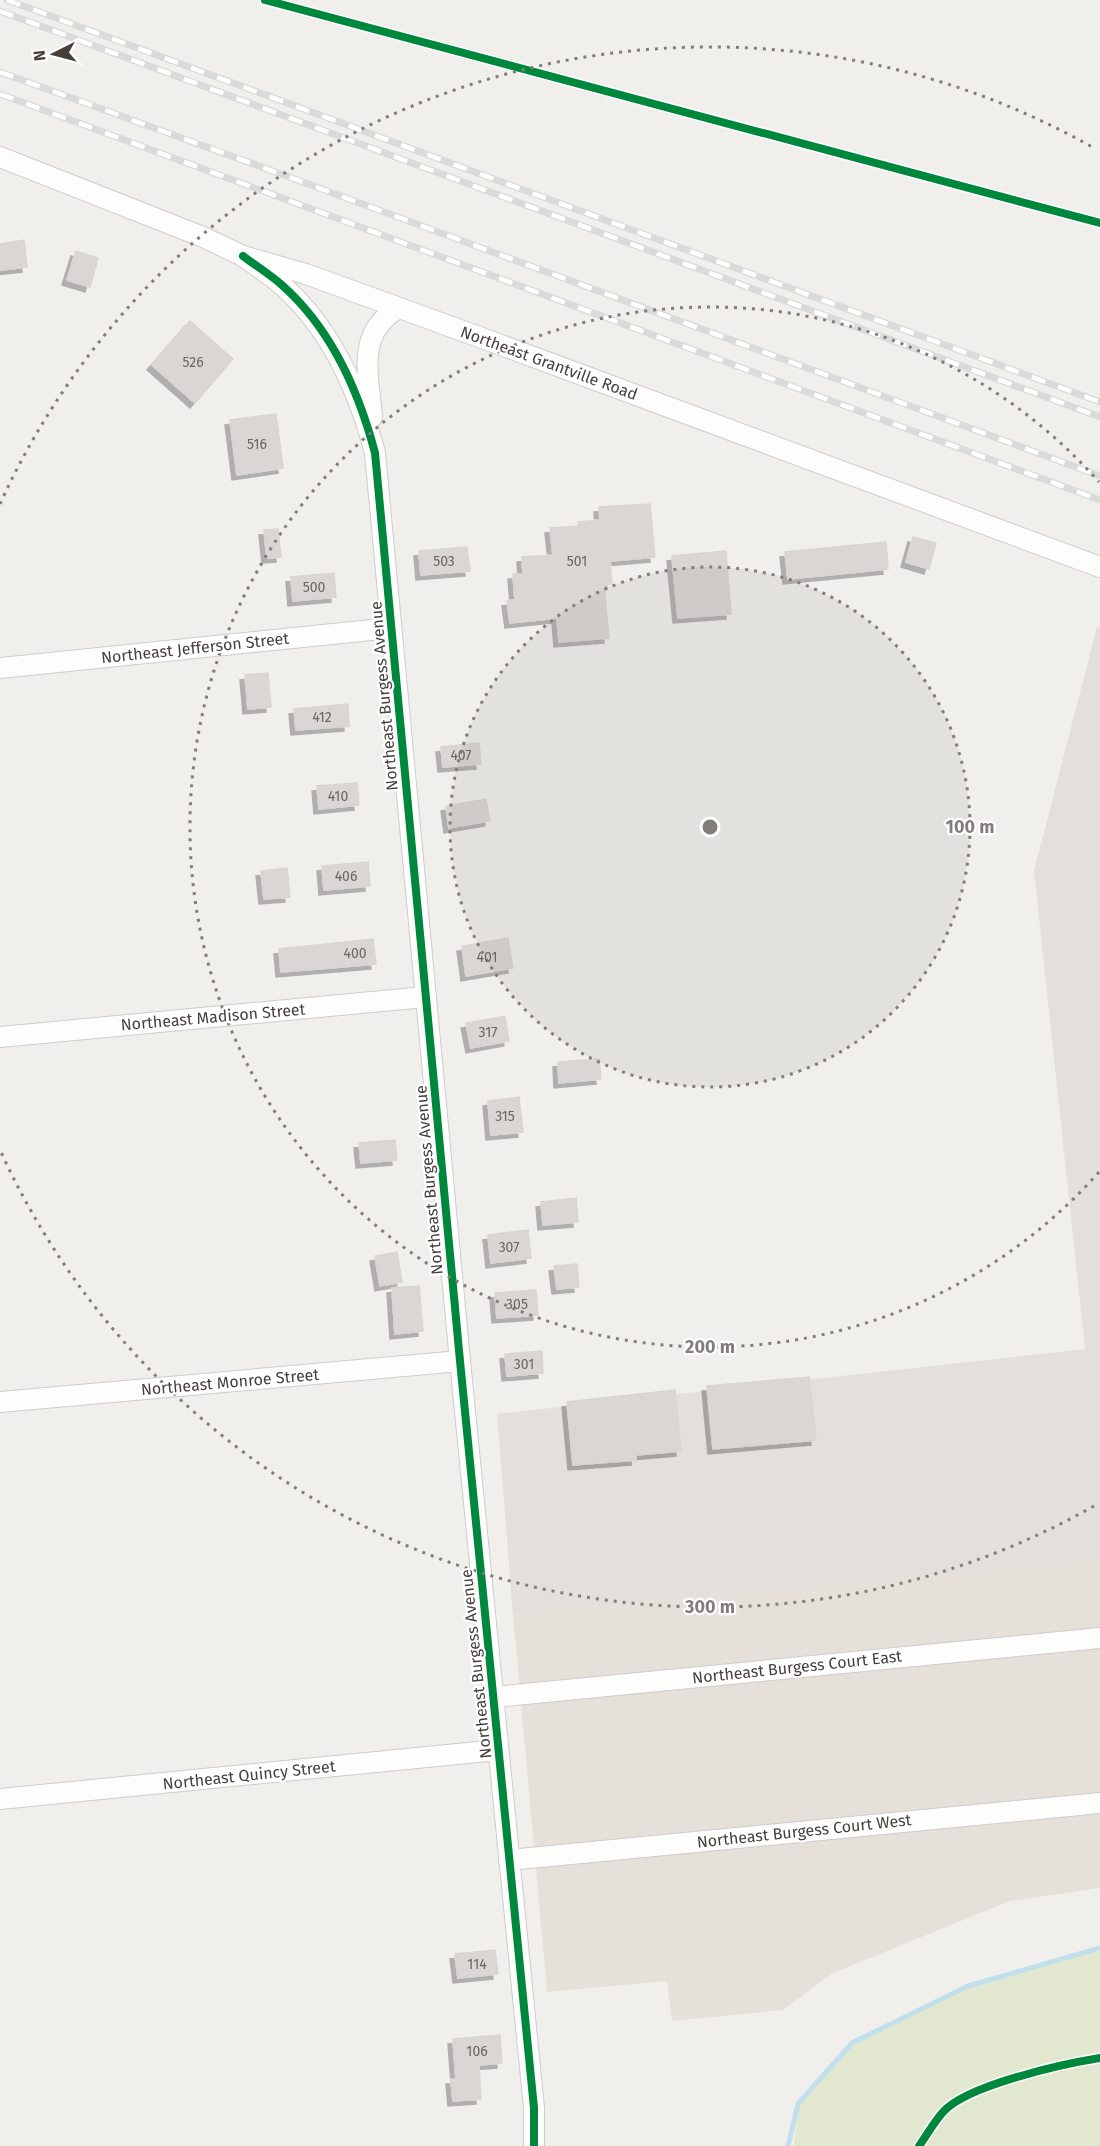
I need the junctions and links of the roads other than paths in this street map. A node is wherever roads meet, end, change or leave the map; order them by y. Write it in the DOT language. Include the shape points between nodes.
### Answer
graph roads {
  1 [pos="0,157"];
  2 [pos="243,256"];
  3 [pos="399,308"];
  4 [pos="375,453"];
  5 [pos="1100,567"];
  6 [pos="391,628"];
  7 [pos="0,668"];
  8 [pos="425,998"];
  9 [pos="0,1037"];
  10 [pos="460,1361"];
  11 [pos="0,1402"];
  12 [pos="1100,1638"];
  13 [pos="494,1697"];
  14 [pos="498,1750"];
  15 [pos="0,1799"];
  16 [pos="1100,1803"];
  17 [pos="509,1860"];
  18 [pos="534,2146"];
  1 -- 2 [label="street, Northeast Grantville Road"];
  2 -- 3 [label="street, Northeast Grantville Road"];
  2 -- 4 [label="street, Northeast Burgess Avenue" via="284,287 330,344 357,396"];
  3 -- 4 [label="street" via="379,324 368,348"];
  3 -- 5 [label="street, Northeast Grantville Road"];
  4 -- 6 [label="street, Northeast Burgess Avenue"];
  6 -- 7 [label="street, Northeast Jefferson Street"];
  6 -- 8 [label="street, Northeast Burgess Avenue"];
  8 -- 9 [label="street, Northeast Madison Street"];
  8 -- 10 [label="street, Northeast Burgess Avenue"];
  10 -- 11 [label="street, Northeast Monroe Street"];
  10 -- 13 [label="street, Northeast Burgess Avenue"];
  12 -- 13 [label="street, Northeast Burgess Court East"];
  13 -- 14 [label="street, Northeast Burgess Avenue"];
  14 -- 15 [label="street, Northeast Quincy Street"];
  14 -- 17 [label="street, Northeast Burgess Avenue"];
  16 -- 17 [label="street, Northeast Burgess Court West"];
  17 -- 18 [label="street, Northeast Burgess Avenue" via="534,2108"];
}
